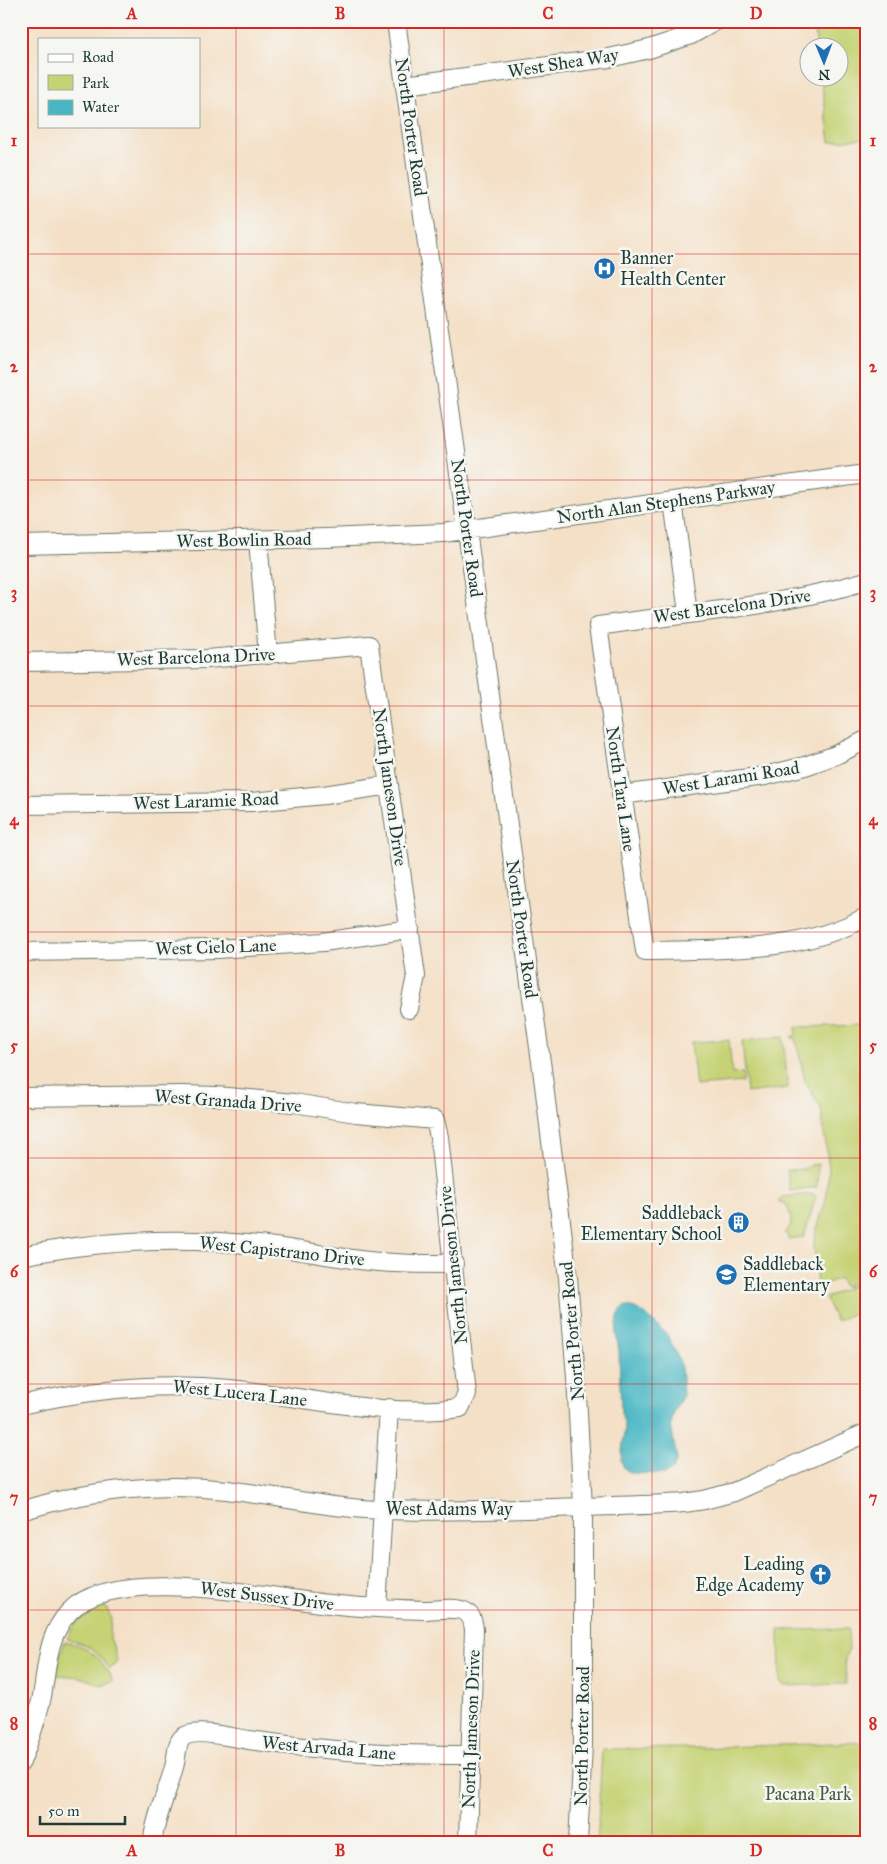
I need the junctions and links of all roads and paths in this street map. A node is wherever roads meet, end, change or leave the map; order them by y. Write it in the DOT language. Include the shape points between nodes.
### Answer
graph roads {
  1 [pos="396,21"];
  2 [pos="716,21"];
  3 [pos="405,85"];
  4 [pos="866,474"];
  5 [pos="673,500"];
  6 [pos="467,530"];
  7 [pos="258,540"];
  8 [pos="21,545"];
  9 [pos="866,581"];
  10 [pos="688,613"];
  11 [pos="598,626"];
  12 [pos="370,645"];
  13 [pos="268,655"];
  14 [pos="21,662"];
  15 [pos="866,740"];
  16 [pos="390,785"];
  17 [pos="621,795"];
  18 [pos="21,806"];
  19 [pos="866,917"];
  20 [pos="410,929"];
  21 [pos="21,952"];
  22 [pos="409,1009"];
  23 [pos="21,1097"];
  24 [pos="435,1120"];
  25 [pos="21,1256"];
  26 [pos="454,1264"];
  27 [pos="21,1405"];
  28 [pos="389,1408"];
  29 [pos="460,1408"];
  30 [pos="866,1433"];
  31 [pos="583,1507"];
  32 [pos="383,1510"];
  33 [pos="21,1511"];
  34 [pos="377,1608"];
  35 [pos="470,1615"];
  36 [pos="471,1755"];
  37 [pos="21,1762"];
  38 [pos="152,1843"];
  39 [pos="468,1843"];
  40 [pos="578,1843"];
  1 -- 3 [label="street, North Porter Road"];
  2 -- 3 [label="street, West Shea Way" via="691,35 617,56"];
  3 -- 6 [label="street, North Porter Road"];
  4 -- 5 [label="street, North Alan Stephens Parkway"];
  5 -- 6 [label="street, North Alan Stephens Parkway"];
  5 -- 10 [label="street"];
  6 -- 7 [label="street, West Bowlin Road"];
  6 -- 31 [label="street, North Porter Road" via="568,1278"];
  7 -- 8 [label="street, West Bowlin Road"];
  7 -- 13 [label="street"];
  9 -- 10 [label="street, West Barcelona Drive" via="790,599"];
  10 -- 11 [label="street, West Barcelona Drive"];
  11 -- 17 [label="street, North Tara Lane"];
  12 -- 13 [label="street, West Barcelona Drive"];
  12 -- 16 [label="street, North Jameson Drive"];
  13 -- 14 [label="street, West Barcelona Drive"];
  15 -- 17 [label="street, West Larami Road" via="836,755 766,776"];
  16 -- 18 [label="street, West Laramie Road" via="252,802"];
  16 -- 20 [label="street, North Jameson Drive"];
  17 -- 19 [label="street, North Tara Lane" via="644,951 788,944 838,930"];
  20 -- 21 [label="street, West Cielo Lane" via="323,942 217,949"];
  20 -- 22 [label="street, North Jameson Drive" via="416,976"];
  23 -- 24 [label="street, West Granada Drive" via="216,1096"];
  24 -- 26 [label="street, North Jameson Drive"];
  25 -- 26 [label="street, West Capistrano Drive" via="103,1244 156,1240 214,1241 354,1259"];
  26 -- 29 [label="street, North Jameson Drive" via="467,1394"];
  27 -- 28 [label="street, West Lucera Lane" via="104,1390 193,1386"];
  28 -- 29 [label="street, West Lucera Lane"];
  28 -- 32 [label="street"];
  30 -- 31 [label="street, West Adams Way" via="734,1492 713,1498 684,1503"];
  31 -- 32 [label="street, West Adams Way"];
  31 -- 40 [label="street, North Porter Road" via="583,1744"];
  32 -- 33 [label="street, West Adams Way" via="180,1487 84,1495"];
  32 -- 34 [label="street"];
  34 -- 35 [label="street, West Sussex Drive" via="456,1610"];
  34 -- 37 [label="street, West Sussex Drive" via="217,1588 164,1586 121,1589 90,1597 69,1611 54,1635 47,1652 40,1705"];
  35 -- 36 [label="street, North Jameson Drive" via="474,1629"];
  36 -- 38 [label="street, West Arvada Lane" via="348,1752 204,1734 187,1735 181,1738"];
  36 -- 39 [label="street, North Jameson Drive"];
}
